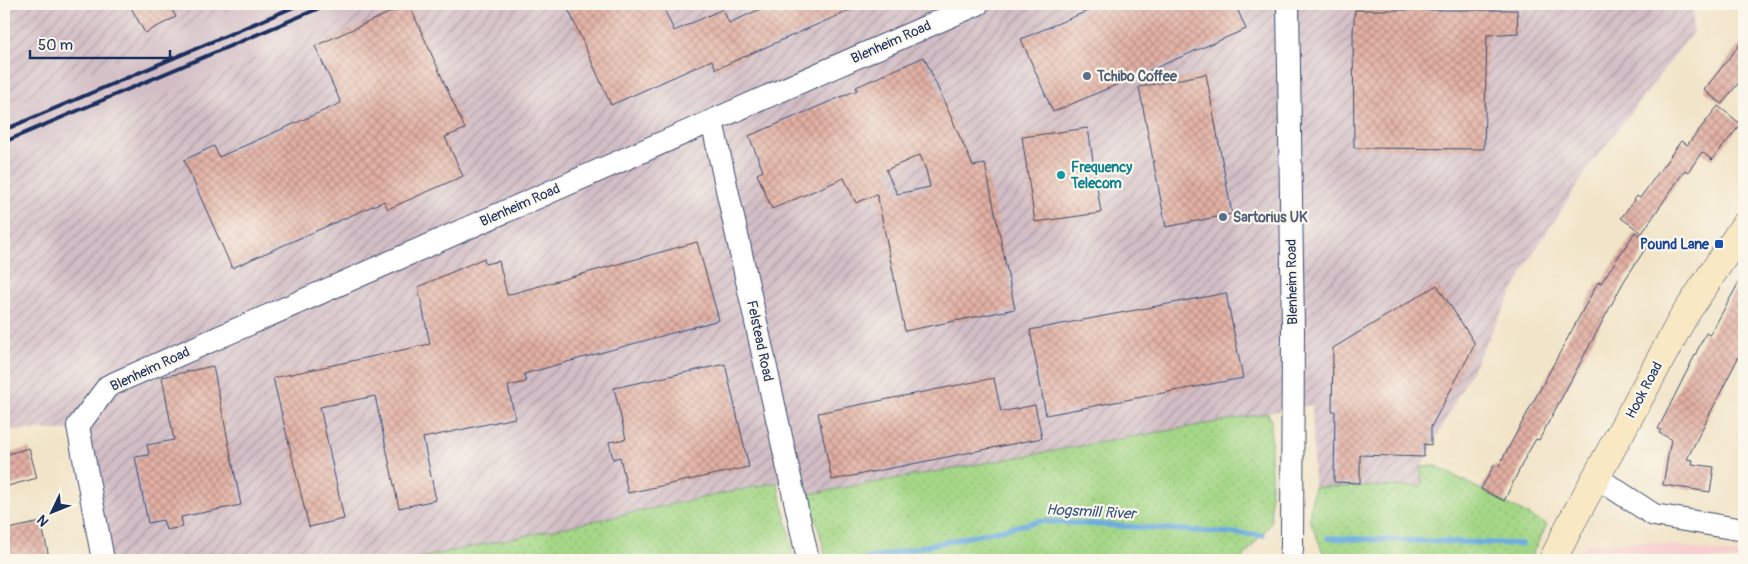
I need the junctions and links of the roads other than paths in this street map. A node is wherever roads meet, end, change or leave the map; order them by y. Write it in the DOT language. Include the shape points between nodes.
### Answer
graph roads {
  1 [pos="978,4"];
  2 [pos="1288,4"];
  3 [pos="712,121"];
  4 [pos="1744,226"];
  5 [pos="1596,477"];
  6 [pos="1744,530"];
  7 [pos="103,560"];
  8 [pos="808,560"];
  9 [pos="1291,560"];
  10 [pos="1553,560"];
  1 -- 3 [label="street, Blenheim Road"];
  2 -- 9 [label="street, Blenheim Road" via="1293,328"];
  3 -- 7 [label="street, Blenheim Road" via="108,386 78,426"];
  3 -- 8 [label="street, Felstead Road"];
  4 -- 5 [label="main road, Hook Road" via="1684,316"];
  5 -- 6 [label="street" via="1654,515"];
  5 -- 10 [label="main road, Hook Road"];
}
